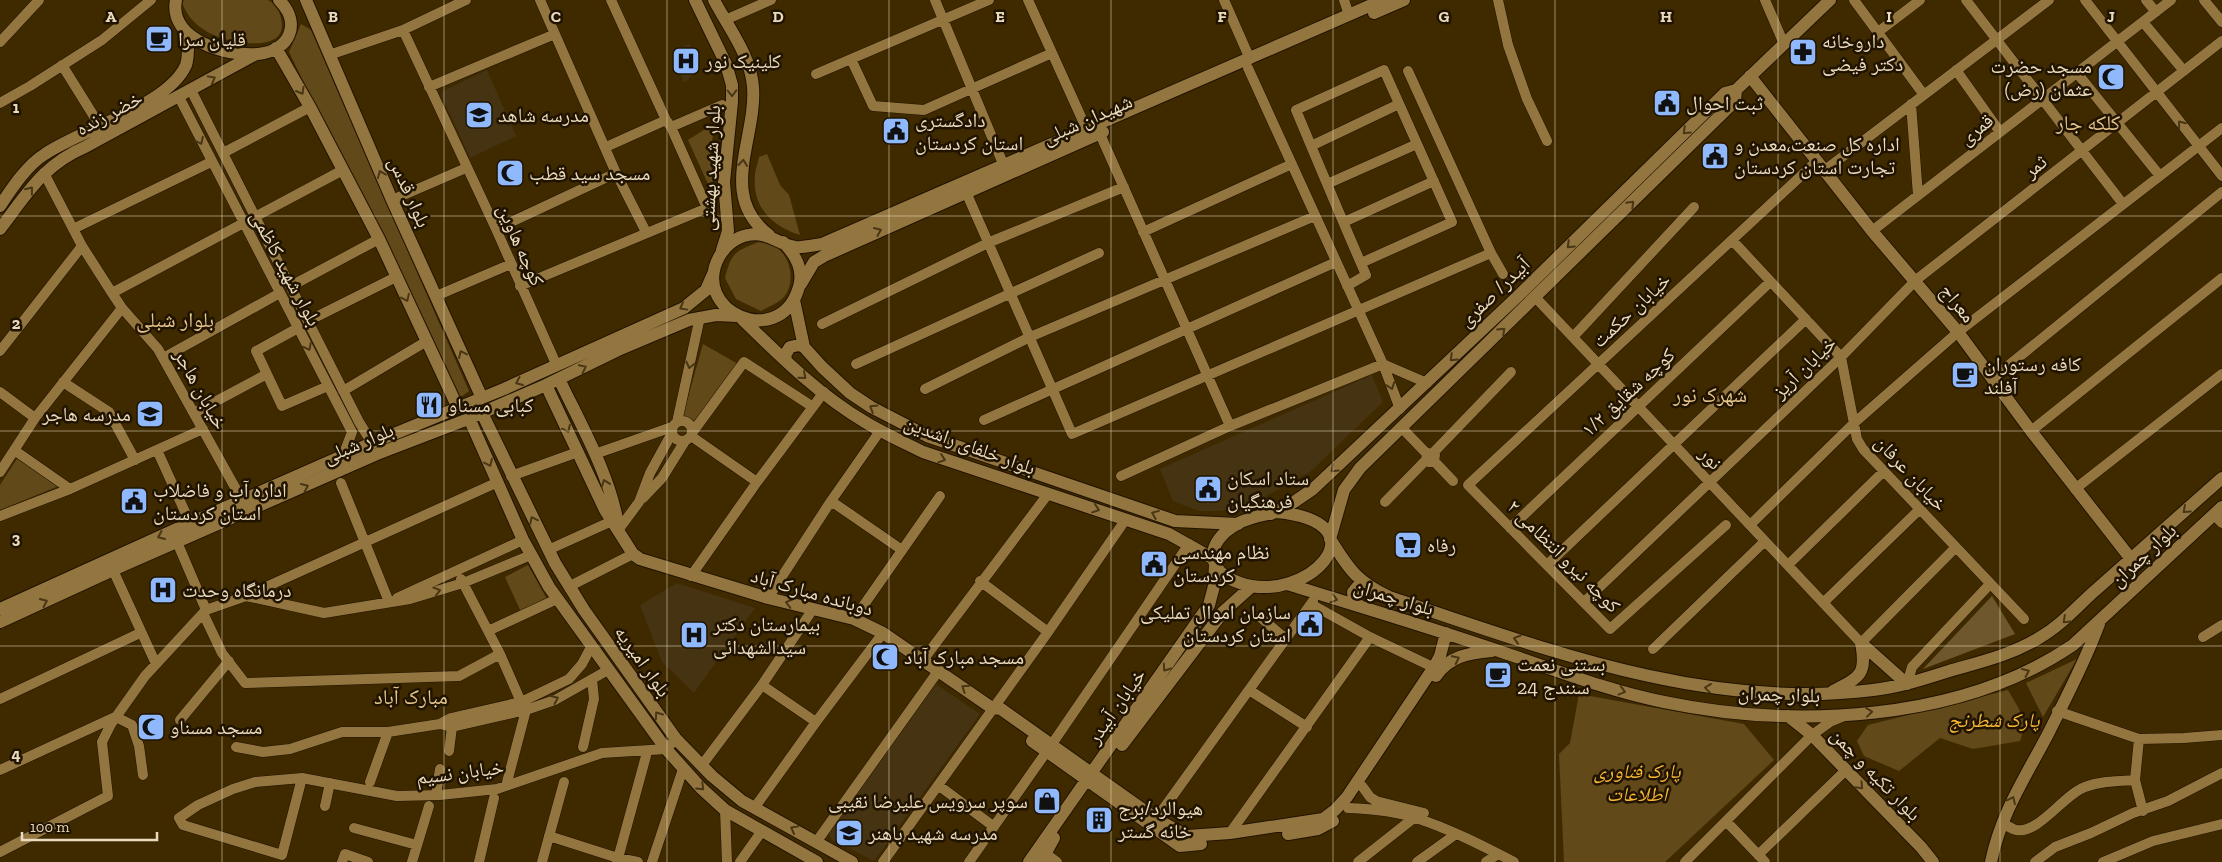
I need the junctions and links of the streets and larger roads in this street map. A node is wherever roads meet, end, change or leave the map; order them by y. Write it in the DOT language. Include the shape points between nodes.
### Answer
graph roads {
  1 [pos="39,0"];
  2 [pos="151,0"];
  3 [pos="164,0"];
  4 [pos="176,0"];
  5 [pos="306,0"];
  6 [pos="466,0"];
  7 [pos="540,0"];
  8 [pos="611,0"];
  9 [pos="695,0"];
  10 [pos="714,0"];
  11 [pos="771,0"];
  12 [pos="935,0"];
  13 [pos="989,0"];
  14 [pos="1028,0"];
  15 [pos="1224,0"];
  16 [pos="1344,0"];
  17 [pos="1383,0"];
  18 [pos="1404,0"];
  19 [pos="1498,0"];
  20 [pos="1765,0"];
  21 [pos="1830,0"];
  22 [pos="1854,0"];
  23 [pos="1920,0"];
  24 [pos="1966,0"];
  25 [pos="2049,0"];
  26 [pos="2084,0"];
  27 [pos="2146,0"];
  28 [pos="2172,0"];
  29 [pos="2204,0"];
  30 [pos="282,2"];
  31 [pos="2156,12"];
  32 [pos="1349,15"];
  33 [pos="725,20"];
  34 [pos="944,20"];
  35 [pos="178,21"];
  36 [pos="315,21"];
  37 [pos="2143,22"];
  38 [pos="2222,22"];
  39 [pos="403,30"];
  40 [pos="1878,32"];
  41 [pos="188,34"];
  42 [pos="555,34"];
  43 [pos="1996,40"];
  44 [pos="2222,41"];
  45 [pos="0,42"];
  46 [pos="2117,42"];
  47 [pos="1784,44"];
  48 [pos="276,48"];
  49 [pos="1052,53"];
  50 [pos="256,54"];
  51 [pos="329,55"];
  52 [pos="851,59"];
  53 [pos="1249,64"];
  54 [pos="62,65"];
  55 [pos="1956,70"];
  56 [pos="1408,71"];
  57 [pos="2184,71"];
  58 [pos="2077,73"];
  59 [pos="816,74"];
  60 [pos="1750,76"];
  61 [pos="429,87"];
  62 [pos="971,88"];
  63 [pos="191,90"];
  64 [pos="1736,90"];
  65 [pos="2157,93"];
  66 [pos="1924,95"];
  67 [pos="179,97"];
  68 [pos="2042,100"];
  69 [pos="0,103"];
  70 [pos="1399,104"];
  71 [pos="1911,104"];
  72 [pos="722,105"];
  73 [pos="310,107"];
  74 [pos="668,123"];
  75 [pos="2118,124"];
  76 [pos="100,126"];
  77 [pos="2222,128"];
  78 [pos="1087,130"];
  79 [pos="2000,132"];
  80 [pos="1100,134"];
  81 [pos="1547,141"];
  82 [pos="1417,144"];
  83 [pos="1311,146"];
  84 [pos="2198,146"];
  85 [pos="606,147"];
  86 [pos="223,152"];
  87 [pos="2083,152"];
  88 [pos="211,162"];
  89 [pos="1292,164"];
  90 [pos="1004,166"];
  91 [pos="1821,166"];
  92 [pos="466,168"];
  93 [pos="344,170"];
  94 [pos="44,173"];
  95 [pos="616,173"];
  96 [pos="2160,176"];
  97 [pos="2222,176"];
  98 [pos="1434,181"];
  99 [pos="1327,184"];
  100 [pos="1124,187"];
  101 [pos="966,192"];
  102 [pos="2222,192"];
  103 [pos="1918,195"];
  104 [pos="745,199"];
  105 [pos="392,200"];
  106 [pos="725,201"];
  107 [pos="2123,204"];
  108 [pos="0,206"];
  109 [pos="1694,207"];
  110 [pos="1315,216"];
  111 [pos="256,218"];
  112 [pos="1344,222"];
  113 [pos="243,224"];
  114 [pos="73,228"];
  115 [pos="496,228"];
  116 [pos="0,229"];
  117 [pos="1872,231"];
  118 [pos="646,232"];
  119 [pos="1143,232"];
  120 [pos="379,239"];
  121 [pos="777,239"];
  122 [pos="1732,240"];
  123 [pos="844,241"];
  124 [pos="990,242"];
  125 [pos="82,246"];
  126 [pos="1099,252"];
  127 [pos="1491,253"];
  128 [pos="720,254"];
  129 [pos="1336,262"];
  130 [pos="1361,263"];
  131 [pos="511,264"];
  132 [pos="714,272"];
  133 [pos="1503,274"];
  134 [pos="396,277"];
  135 [pos="2222,278"];
  136 [pos="1165,280"];
  137 [pos="1916,280"];
  138 [pos="1770,282"];
  139 [pos="290,286"];
  140 [pos="520,286"];
  141 [pos="1347,286"];
  142 [pos="799,288"];
  143 [pos="1011,292"];
  144 [pos="112,293"];
  145 [pos="280,293"];
  146 [pos="436,296"];
  147 [pos="1536,298"];
  148 [pos="794,300"];
  149 [pos="122,308"];
  150 [pos="1358,310"];
  151 [pos="700,317"];
  152 [pos="739,317"];
  153 [pos="1806,319"];
  154 [pos="308,321"];
  155 [pos="822,324"];
  156 [pos="298,328"];
  157 [pos="1187,329"];
  158 [pos="1958,332"];
  159 [pos="1030,337"];
  160 [pos="1573,337"];
  161 [pos="427,341"];
  162 [pos="804,347"];
  163 [pos="0,351"];
  164 [pos="1840,357"];
  165 [pos="163,358"];
  166 [pos="786,360"];
  167 [pos="856,364"];
  168 [pos="1383,364"];
  169 [pos="1599,364"];
  170 [pos="557,366"];
  171 [pos="1511,372"];
  172 [pos="267,374"];
  173 [pos="2222,374"];
  174 [pos="1208,377"];
  175 [pos="1993,378"];
  176 [pos="559,379"];
  177 [pos="63,382"];
  178 [pos="1427,383"];
  179 [pos="546,385"];
  180 [pos="328,386"];
  181 [pos="925,389"];
  182 [pos="1053,389"];
  183 [pos="343,391"];
  184 [pos="0,392"];
  185 [pos="824,392"];
  186 [pos="482,398"];
  187 [pos="1639,406"];
  188 [pos="813,407"];
  189 [pos="458,408"];
  190 [pos="1400,409"];
  191 [pos="194,413"];
  192 [pos="482,413"];
  193 [pos="34,418"];
  194 [pos="468,418"];
  195 [pos="984,420"];
  196 [pos="1854,424"];
  197 [pos="1230,426"];
  198 [pos="674,427"];
  199 [pos="1402,428"];
  200 [pos="202,429"];
  201 [pos="880,430"];
  202 [pos="2031,431"];
  203 [pos="689,437"];
  204 [pos="372,442"];
  205 [pos="1674,444"];
  206 [pos="14,450"];
  207 [pos="157,450"];
  208 [pos="578,452"];
  209 [pos="594,454"];
  210 [pos="343,456"];
  211 [pos="1430,457"];
  212 [pos="135,460"];
  213 [pos="1884,471"];
  214 [pos="0,472"];
  215 [pos="511,476"];
  216 [pos="1121,476"];
  217 [pos="2222,478"];
  218 [pos="1453,481"];
  219 [pos="498,482"];
  220 [pos="756,482"];
  221 [pos="1710,482"];
  222 [pos="341,483"];
  223 [pos="1468,485"];
  224 [pos="70,489"];
  225 [pos="2075,489"];
  226 [pos="1048,494"];
  227 [pos="940,496"];
  228 [pos="242,500"];
  229 [pos="830,501"];
  230 [pos="639,502"];
  231 [pos="1385,502"];
  232 [pos="1920,509"];
  233 [pos="1270,514"];
  234 [pos="2219,515"];
  235 [pos="0,516"];
  236 [pos="1126,519"];
  237 [pos="1176,522"];
  238 [pos="190,523"];
  239 [pos="1238,524"];
  240 [pos="615,525"];
  241 [pos="1726,525"];
  242 [pos="1750,525"];
  243 [pos="1510,528"];
  244 [pos="1169,534"];
  245 [pos="523,540"];
  246 [pos="1331,540"];
  247 [pos="1765,541"];
  248 [pos="177,542"];
  249 [pos="365,542"];
  250 [pos="1189,544"];
  251 [pos="1956,548"];
  252 [pos="548,550"];
  253 [pos="902,550"];
  254 [pos="633,554"];
  255 [pos="531,556"];
  256 [pos="2131,559"];
  257 [pos="1213,561"];
  258 [pos="1548,565"];
  259 [pos="1788,565"];
  260 [pos="113,570"];
  261 [pos="456,570"];
  262 [pos="692,576"];
  263 [pos="980,581"];
  264 [pos="464,583"];
  265 [pos="1287,584"];
  266 [pos="1990,584"];
  267 [pos="1366,585"];
  268 [pos="570,586"];
  269 [pos="1252,586"];
  270 [pos="246,596"];
  271 [pos="768,598"];
  272 [pos="557,599"];
  273 [pos="389,602"];
  274 [pos="1584,602"];
  275 [pos="1823,603"];
  276 [pos="1360,606"];
  277 [pos="0,609"];
  278 [pos="813,609"];
  279 [pos="584,610"];
  280 [pos="205,612"];
  281 [pos="1260,617"];
  282 [pos="571,619"];
  283 [pos="2024,619"];
  284 [pos="854,620"];
  285 [pos="2100,621"];
  286 [pos="0,622"];
  287 [pos="2222,625"];
  288 [pos="488,630"];
  289 [pos="1048,632"];
  290 [pos="140,633"];
  291 [pos="883,633"];
  292 [pos="1446,633"];
  293 [pos="1370,637"];
  294 [pos="2203,637"];
  295 [pos="1286,639"];
  296 [pos="1861,643"];
  297 [pos="591,647"];
  298 [pos="1653,648"];
  299 [pos="1497,650"];
  300 [pos="500,654"];
  301 [pos="923,660"];
  302 [pos="229,661"];
  303 [pos="156,664"];
  304 [pos="1437,669"];
  305 [pos="608,670"];
  306 [pos="939,670"];
  307 [pos="592,680"];
  308 [pos="1907,684"];
  309 [pos="762,685"];
  310 [pos="1249,690"];
  311 [pos="1829,693"];
  312 [pos="0,699"];
  313 [pos="524,706"];
  314 [pos="992,708"];
  315 [pos="2058,711"];
  316 [pos="1850,714"];
  317 [pos="1788,716"];
  318 [pos="116,717"];
  319 [pos="180,720"];
  320 [pos="816,722"];
  321 [pos="440,724"];
  322 [pos="452,727"];
  323 [pos="1307,727"];
  324 [pos="388,732"];
  325 [pos="1812,735"];
  326 [pos="2222,735"];
  327 [pos="676,739"];
  328 [pos="2139,739"];
  329 [pos="236,747"];
  330 [pos="583,747"];
  331 [pos="1050,748"];
  332 [pos="666,749"];
  333 [pos="449,751"];
  334 [pos="646,756"];
  335 [pos="702,765"];
  336 [pos="440,769"];
  337 [pos="683,769"];
  338 [pos="0,770"];
  339 [pos="1846,771"];
  340 [pos="2222,773"];
  341 [pos="143,775"];
  342 [pos="302,778"];
  343 [pos="1092,778"];
  344 [pos="2135,780"];
  345 [pos="370,782"];
  346 [pos="564,782"];
  347 [pos="330,783"];
  348 [pos="506,786"];
  349 [pos="938,786"];
  350 [pos="1362,786"];
  351 [pos="436,796"];
  352 [pos="494,798"];
  353 [pos="325,806"];
  354 [pos="429,806"];
  355 [pos="755,807"];
  356 [pos="1348,808"];
  357 [pos="725,810"];
  358 [pos="2143,811"];
  359 [pos="1415,817"];
  360 [pos="1156,819"];
  361 [pos="1726,821"];
  362 [pos="2002,823"];
  363 [pos="2222,824"];
  364 [pos="993,826"];
  365 [pos="354,828"];
  366 [pos="762,831"];
  367 [pos="1230,833"];
  368 [pos="1456,834"];
  369 [pos="550,836"];
  370 [pos="816,841"];
  371 [pos="417,845"];
  372 [pos="0,852"];
  373 [pos="1498,854"];
  374 [pos="344,858"];
  375 [pos="1043,858"];
  376 [pos="1762,858"];
  377 [pos="618,860"];
  378 [pos="368,862"];
  379 [pos="412,862"];
  380 [pos="479,862"];
  381 [pos="542,862"];
  382 [pos="638,862"];
  383 [pos="652,862"];
  384 [pos="727,862"];
  385 [pos="740,862"];
  386 [pos="817,862"];
  387 [pos="852,862"];
  388 [pos="883,862"];
  389 [pos="969,862"];
  390 [pos="1029,862"];
  391 [pos="1058,862"];
  392 [pos="1358,862"];
  393 [pos="1417,862"];
  394 [pos="1486,862"];
  395 [pos="1514,862"];
  396 [pos="1685,862"];
  397 [pos="1932,862"];
  398 [pos="1991,862"];
  399 [pos="2035,862"];
  400 [pos="2103,862"];
  1 -- 45 [label="street"];
  2 -- 54 [label="street" via="102,40"];
  3 -- 35 [label="street"];
  4 -- 35 [label="street"];
  5 -- 36 [label="street, بلوار قدس"];
  6 -- 39 [label="street"];
  7 -- 42 [label="street"];
  8 -- 74 [label="street"];
  9 -- 106 [label="street, بلوار شهید بهشتی, one-way" via="726,64 732,85 725,156"];
  10 -- 33 [label="street, بلوار شهید بهشتی"];
  11 -- 33 [label="street"];
  12 -- 34 [label="street"];
  13 -- 34 [label="street"];
  14 -- 49 [label="street"];
  15 -- 53 [label="street"];
  16 -- 32 [label="street"];
  17 -- 32 [label="street, شهیدان شبلی"];
  18 -- 53 [label="street, شهیدان شبلی"];
  19 -- 81 [label="street" via="1508,45 1527,99"];
  20 -- 47 [label="street"];
  21 -- 47 [label="street, آبیدر/ صفری"];
  22 -- 40 [label="street"];
  23 -- 40 [label="street"];
  24 -- 43 [label="street"];
  25 -- 43 [label="street, خیابان حکمت"];
  26 -- 46 [label="street"];
  27 -- 31 [label="street"];
  28 -- 31 [label="street, قمری"];
  29 -- 38 [label="street"];
  30 -- 36 [label="street"];
  30 -- 48 [label="street" via="291,21 291,31"];
  31 -- 37 [label="street, قمری"];
  32 -- 53 [label="street, شهیدان شبلی"];
  104 -- 33 [label="street, بلوار شهید بهشتی, one-way" via="742,172 753,87 742,51"];
  34 -- 52 [label="street"];
  34 -- 62 [label="street"];
  35 -- 41 [label="street"];
  36 -- 51 [label="street, بلوار قدس"];
  37 -- 46 [label="street, قمری"];
  37 -- 57 [label="street"];
  39 -- 51 [label="street"];
  39 -- 61 [label="street, کوچه هاوین"];
  40 -- 66 [label="street"];
  41 -- 50 [label="street" via="217,48"];
  41 -- 76 [label="street, خضر زنده" via="186,63 175,82 129,112"];
  42 -- 61 [label="street"];
  42 -- 85 [label="street"];
  43 -- 55 [label="street, خیابان حکمت"];
  43 -- 68 [label="street"];
  44 -- 57 [label="street, ثمر"];
  46 -- 58 [label="street, قمری"];
  46 -- 65 [label="street"];
  47 -- 60 [label="street, آبیدر/ صفری"];
  48 -- 50 [label="street"];
  48 -- 73 [label="street, one-way"];
  49 -- 62 [label="street"];
  49 -- 78 [label="street"];
  63 -- 50 [label="street, خضر زنده, one-way"];
  105 -- 51 [label="street, بلوار قدس, one-way"];
  52 -- 59 [label="street"];
  52 -- 62 [label="street" via="873,106 924,110"];
  53 -- 78 [label="street, شهیدان شبلی"];
  53 -- 80 [label="street, شهیدان شبلی"];
  53 -- 89 [label="street"];
  54 -- 69 [label="street"];
  54 -- 76 [label="street"];
  55 -- 66 [label="street, خیابان حکمت"];
  55 -- 79 [label="street"];
  56 -- 127 [label="street"];
  57 -- 65 [label="street, ثمر"];
  58 -- 68 [label="street, قمری"];
  58 -- 75 [label="street"];
  60 -- 64 [label="street, آبیدر/ صفری"];
  60 -- 91 [label="street, معراج"];
  61 -- 92 [label="street, کوچه هاوین"];
  62 -- 90 [label="street"];
  63 -- 67 [label="street, خضر زنده"];
  63 -- 86 [label="street, بلوار شهید کاظمی"];
  147 -- 64 [label="street, آبیدر/ صفری, one-way" via="1735,100"];
  64 -- 178 [label="street, آبیدر/ صفری, one-way" via="1725,92"];
  65 -- 75 [label="street, ثمر"];
  84 -- 65 [label="street, one-way"];
  66 -- 71 [label="street, خیابان حکمت"];
  67 -- 88 [label="street, بلوار شهید کاظمی, one-way"];
  67 -- 94 [label="street, خضر زنده" via="64,156"];
  68 -- 79 [label="street, قمری"];
  68 -- 87 [label="street"];
  70 -- 82 [label="street"];
  70 -- 83 [label="street"];
  70 -- 83 [label="street" via="1384,70 1296,110"];
  71 -- 91 [label="street, خیابان حکمت"];
  71 -- 103 [label="street"];
  72 -- 74 [label="street"];
  73 -- 86 [label="street"];
  73 -- 93 [label="street"];
  74 -- 85 [label="street"];
  74 -- 118 [label="street" via="707,208"];
  75 -- 87 [label="street, ثمر"];
  75 -- 96 [label="street"];
  76 -- 108 [label="street, خضر زنده" via="43,155"];
  77 -- 84 [label="street"];
  78 -- 90 [label="street, شهیدان شبلی"];
  79 -- 103 [label="street, قمری"];
  80 -- 100 [label="street"];
  80 -- 101 [label="street, شهیدان شبلی"];
  82 -- 98 [label="street"];
  82 -- 99 [label="street"];
  83 -- 99 [label="street"];
  84 -- 96 [label="street"];
  84 -- 97 [label="street"];
  85 -- 95 [label="street"];
  86 -- 111 [label="street, بلوار شهید کاظمی"];
  87 -- 107 [label="street"];
  87 -- 137 [label="street, ثمر"];
  88 -- 113 [label="street, بلوار شهید کاظمی"];
  88 -- 114 [label="street"];
  89 -- 110 [label="street"];
  89 -- 119 [label="street"];
  90 -- 123 [label="street, شهیدان شبلی"];
  91 -- 117 [label="street, معراج"];
  91 -- 122 [label="street, خیابان حکمت"];
  92 -- 105 [label="street"];
  92 -- 115 [label="street, کوچه هاوین"];
  93 -- 111 [label="street"];
  93 -- 120 [label="street"];
  94 -- 114 [label="street, خیابان هاجر"];
  116 -- 94 [label="street, خضر زنده, one-way"];
  95 -- 115 [label="street"];
  95 -- 118 [label="street"];
  96 -- 107 [label="street"];
  98 -- 112 [label="street"];
  98 -- 130 [label="street" via="1452,222"];
  99 -- 112 [label="street"];
  100 -- 119 [label="street"];
  100 -- 124 [label="street"];
  123 -- 101 [label="street, شهیدان شبلی, one-way"];
  101 -- 124 [label="street"];
  102 -- 175 [label="street"];
  103 -- 117 [label="street, قمری"];
  104 -- 106 [label="street" via="738,207 732,208"];
  104 -- 121 [label="street, بلوار شهید بهشتی" via="753,221"];
  105 -- 146 [label="street, بلوار قدس"];
  106 -- 128 [label="street, بلوار شهید بهشتی" via="728,231"];
  107 -- 158 [label="street"];
  109 -- 160 [label="street"];
  110 -- 129 [label="street"];
  110 -- 136 [label="street"];
  111 -- 113 [label="street"];
  111 -- 139 [label="street, بلوار شهید کاظمی"];
  112 -- 130 [label="street"];
  113 -- 144 [label="street"];
  113 -- 145 [label="street, بلوار شهید کاظمی"];
  114 -- 125 [label="street, خیابان هاجر"];
  115 -- 131 [label="street, کوچه هاوین"];
  117 -- 137 [label="street, معراج"];
  118 -- 140 [label="street"];
  119 -- 136 [label="street"];
  120 -- 134 [label="street"];
  120 -- 139 [label="street"];
  121 -- 123 [label="street, شهیدان شبلی" via="796,247"];
  121 -- 128 [label="street" via="760,234 743,237"];
  121 -- 142 [label="street" via="792,252 798,263"];
  122 -- 138 [label="street"];
  122 -- 169 [label="street, خیابان حکمت"];
  123 -- 142 [label="street, شهیدان شبلی" via="814,262"];
  124 -- 143 [label="street"];
  124 -- 155 [label="street"];
  125 -- 144 [label="street, خیابان هاجر"];
  125 -- 163 [label="street"];
  126 -- 143 [label="street"];
  127 -- 133 [label="street"];
  127 -- 150 [label="street"];
  128 -- 132 [label="street"];
  129 -- 141 [label="street"];
  129 -- 157 [label="street"];
  130 -- 141 [label="street" via="1366,275"];
  131 -- 140 [label="street, کوچه هاوین"];
  131 -- 146 [label="street"];
  132 -- 152 [label="street" via="718,298"];
  132 -- 170 [label="street, بلوار شبلی, one-way" via="706,290 684,308"];
  134 -- 154 [label="street"];
  134 -- 161 [label="street, one-way"];
  135 -- 202 [label="street"];
  136 -- 157 [label="street"];
  136 -- 159 [label="street"];
  137 -- 158 [label="street, معراج"];
  137 -- 164 [label="street, خیابان آریز"];
  138 -- 153 [label="street"];
  138 -- 187 [label="street, کوچه شقایق ۱/۲"];
  139 -- 154 [label="street, بلوار شهید کاظمی"];
  140 -- 170 [label="street, کوچه هاوین"];
  141 -- 150 [label="street"];
  142 -- 148 [label="street"];
  143 -- 159 [label="street"];
  143 -- 167 [label="street"];
  144 -- 149 [label="street, خیابان هاجر"];
  145 -- 156 [label="street, بلوار شهید کاظمی"];
  145 -- 165 [label="street"];
  186 -- 146 [label="street, بلوار قدس, one-way"];
  147 -- 160 [label="street, نور"];
  199 -- 147 [label="street, آبیدر/ صفری, one-way"];
  148 -- 152 [label="street" via="777,316 754,321"];
  148 -- 162 [label="street, بلوار خلفای راشدین"];
  149 -- 165 [label="street, خیابان هاجر"];
  149 -- 177 [label="street"];
  150 -- 168 [label="street"];
  150 -- 174 [label="street"];
  151 -- 152 [label="street, بلوار شبلی"];
  176 -- 151 [label="street, بلوار شبلی, one-way" via="618,350"];
  151 -- 198 [label="street, one-way"];
  152 -- 166 [label="street, بلوار خلفای راشدین"];
  153 -- 164 [label="street"];
  153 -- 205 [label="street"];
  154 -- 183 [label="street, بلوار شهید کاظمی"];
  156 -- 172 [label="street" via="256,351"];
  156 -- 180 [label="street, بلوار شهید کاظمی, one-way"];
  157 -- 174 [label="street"];
  157 -- 182 [label="street"];
  158 -- 175 [label="street, معراج"];
  158 -- 196 [label="street"];
  159 -- 181 [label="street"];
  159 -- 182 [label="street"];
  160 -- 169 [label="street, نور"];
  161 -- 183 [label="street"];
  161 -- 189 [label="street"];
  162 -- 166 [label="street" via="790,347"];
  237 -- 162 [label="street, بلوار خلفای راشدین, one-way" via="927,436 897,422 850,393"];
  164 -- 196 [label="street, خیابان عرفان"];
  164 -- 221 [label="street, خیابان آریز"];
  165 -- 191 [label="street, خیابان هاجر"];
  166 -- 185 [label="street, بلوار خلفای راشدین, one-way"];
  168 -- 178 [label="street"];
  168 -- 190 [label="street, one-way"];
  168 -- 197 [label="street"];
  169 -- 187 [label="street, نور"];
  169 -- 223 [label="street, خیابان حکمت"];
  170 -- 186 [label="street, بلوار شبلی, one-way"];
  171 -- 211 [label="street"];
  172 -- 180 [label="street" via="282,406"];
  172 -- 191 [label="street"];
  173 -- 225 [label="street"];
  174 -- 182 [label="street" via="1072,434"];
  174 -- 197 [label="street"];
  175 -- 202 [label="street, معراج"];
  176 -- 179 [label="street, بلوار شبلی"];
  176 -- 209 [label="street"];
  177 -- 193 [label="street"];
  177 -- 212 [label="street" via="109,412"];
  178 -- 190 [label="street, آبیدر/ صفری"];
  179 -- 192 [label="street, بلوار شبلی"];
  179 -- 208 [label="street, one-way"];
  180 -- 210 [label="street, بلوار شهید کاظمی" via="352,432"];
  182 -- 195 [label="street"];
  183 -- 204 [label="street, بلوار شهید کاظمی"];
  184 -- 193 [label="street"];
  185 -- 188 [label="street"];
  185 -- 201 [label="street, بلوار خلفای راشدین"];
  186 -- 189 [label="street, بلوار شبلی"];
  187 -- 205 [label="street, نور"];
  187 -- 243 [label="street, کوچه شقایق ۱/۲"];
  188 -- 203 [label="street" via="744,362"];
  188 -- 220 [label="street"];
  189 -- 204 [label="street, بلوار شبلی"];
  190 -- 233 [label="street, آبیدر/ صفری, one-way" via="1313,489"];
  191 -- 200 [label="street, خیابان هاجر"];
  192 -- 194 [label="street, بلوار شبلی"];
  192 -- 215 [label="street, بلوار امیریه"];
  193 -- 206 [label="street"];
  194 -- 219 [label="street, بلوار امیریه, one-way"];
  248 -- 194 [label="street, بلوار شبلی, one-way" via="377,454"];
  196 -- 213 [label="street, خیابان عرفان" via="1863,449"];
  196 -- 242 [label="street"];
  197 -- 216 [label="street"];
  198 -- 203 [label="street" via="675,439"];
  198 -- 203 [label="street" via="686,422 691,427"];
  198 -- 209 [label="street"];
  198 -- 230 [label="street"];
  199 -- 211 [label="street"];
  199 -- 246 [label="street, آبیدر/ صفری" via="1349,482 1339,503"];
  200 -- 207 [label="street"];
  200 -- 228 [label="street, خیابان هاجر"];
  201 -- 226 [label="street, بلوار خلفای راشدین, one-way" via="922,452"];
  201 -- 229 [label="street"];
  202 -- 225 [label="street, معراج"];
  203 -- 220 [label="street"];
  203 -- 230 [label="street" via="662,478"];
  204 -- 210 [label="street, بلوار شبلی"];
  205 -- 221 [label="street, نور"];
  205 -- 258 [label="street"];
  206 -- 214 [label="street"];
  206 -- 224 [label="street"];
  207 -- 212 [label="street"];
  207 -- 238 [label="street"];
  208 -- 215 [label="street"];
  208 -- 240 [label="street"];
  240 -- 209 [label="street, one-way" via="616,511"];
  210 -- 228 [label="street, بلوار شبلی"];
  211 -- 218 [label="street"];
  211 -- 231 [label="street"];
  212 -- 224 [label="street"];
  213 -- 232 [label="street, خیابان عرفان"];
  213 -- 259 [label="street"];
  252 -- 215 [label="street, بلوار امیریه, one-way"];
  217 -- 256 [label="street, بلوار چمران, one-way"];
  219 -- 245 [label="street, بلوار امیریه"];
  219 -- 249 [label="street"];
  220 -- 262 [label="street"];
  221 -- 242 [label="street, نور"];
  221 -- 274 [label="street, خیابان آریز"];
  222 -- 249 [label="street"];
  223 -- 243 [label="street, کوچه نیرو انتظامی ۲"];
  224 -- 235 [label="street"];
  225 -- 256 [label="street, معراج"];
  226 -- 236 [label="street, بلوار خلفای راشدین, one-way"];
  226 -- 263 [label="street"];
  227 -- 253 [label="street"];
  228 -- 238 [label="street, بلوار شبلی"];
  229 -- 253 [label="street"];
  229 -- 271 [label="street"];
  230 -- 240 [label="street"];
  232 -- 251 [label="street, خیابان عرفان"];
  232 -- 275 [label="street"];
  233 -- 239 [label="street"];
  233 -- 246 [label="street" via="1298,514 1314,520 1326,530"];
  234 -- 285 [label="street, بلوار چمران"];
  236 -- 244 [label="street, بلوار خلفای راشدین"];
  236 -- 289 [label="street"];
  237 -- 239 [label="street, بلوار خلفای راشدین"];
  237 -- 244 [label="street" via="1178,531"];
  238 -- 277 [label="street, بلوار شبلی, one-way"];
  239 -- 257 [label="street" via="1214,545"];
  240 -- 252 [label="street"];
  240 -- 254 [label="street"];
  241 -- 274 [label="street, کوچه نیرو انتظامی ۲" via="1610,629"];
  242 -- 247 [label="street, نور"];
  243 -- 258 [label="street, کوچه نیرو انتظامی ۲"];
  244 -- 250 [label="street, بلوار خلفای راشدین"];
  245 -- 255 [label="street, بلوار امیریه"];
  245 -- 261 [label="street"];
  246 -- 265 [label="street" via="1329,555 1321,567"];
  246 -- 267 [label="street, بلوار چمران" via="1357,578"];
  247 -- 259 [label="street, نور"];
  247 -- 298 [label="street"];
  248 -- 260 [label="street, بلوار شبلی"];
  248 -- 280 [label="street"];
  249 -- 270 [label="street"];
  249 -- 273 [label="street"];
  250 -- 257 [label="street, بلوار خلفای راشدین"];
  250 -- 331 [label="street"];
  251 -- 266 [label="street, خیابان عرفان"];
  251 -- 296 [label="street"];
  252 -- 268 [label="street, بلوار امیریه"];
  253 -- 284 [label="street"];
  254 -- 262 [label="street, دوبانده مبارک آباد"];
  254 -- 268 [label="street"];
  255 -- 264 [label="street"];
  255 -- 272 [label="street, بلوار امیریه"];
  256 -- 308 [label="street, بلوار چمران, one-way" via="2061,625 2037,640 2002,656"];
  257 -- 269 [label="street" via="1229,580"];
  257 -- 343 [label="street, خیابان آبیدر, one-way" via="1214,586 1209,605"];
  258 -- 274 [label="street, کوچه نیرو انتظامی ۲"];
  259 -- 275 [label="street, نور"];
  286 -- 260 [label="street, بلوار شبلی, one-way"];
  260 -- 290 [label="street"];
  261 -- 264 [label="street"];
  261 -- 273 [label="street"];
  262 -- 271 [label="street, دوبانده مبارک آباد"];
  263 -- 289 [label="street"];
  263 -- 301 [label="street"];
  273 -- 264 [label="street, one-way"];
  264 -- 288 [label="street"];
  265 -- 269 [label="street"];
  265 -- 276 [label="street, بلوار چمران, one-way"];
  266 -- 283 [label="street, خیابان عرفان"];
  266 -- 308 [label="street" via="1912,667"];
  267 -- 276 [label="street" via="1358,586 1353,592 1354,601"];
  311 -- 267 [label="street, بلوار چمران, one-way" via="1785,694 1717,689 1657,679 1466,622 1389,597"];
  268 -- 279 [label="street, بلوار امیریه"];
  269 -- 343 [label="street, خیابان آبیدر" via="1223,612"];
  270 -- 273 [label="street" via="324,613"];
  270 -- 280 [label="street"];
  278 -- 271 [label="street, دوبانده مبارک آباد, one-way"];
  272 -- 282 [label="street, بلوار امیریه"];
  272 -- 288 [label="street"];
  275 -- 296 [label="street, نور"];
  276 -- 292 [label="street, بلوار چمران"];
  278 -- 284 [label="street, دوبانده مبارک آباد"];
  278 -- 309 [label="street"];
  279 -- 282 [label="street"];
  327 -- 279 [label="street, بلوار امیریه, one-way"];
  280 -- 302 [label="street" via="222,653"];
  280 -- 303 [label="street"];
  281 -- 295 [label="street"];
  282 -- 297 [label="street, بلوار امیریه"];
  284 -- 291 [label="street, دوبانده مبارک آباد"];
  285 -- 315 [label="street" via="2083,664"];
  316 -- 285 [label="street, بلوار چمران, one-way" via="1913,708 2006,680 2050,660"];
  287 -- 294 [label="street"];
  288 -- 300 [label="street"];
  289 -- 314 [label="street"];
  290 -- 303 [label="street"];
  290 -- 312 [label="street"];
  291 -- 301 [label="street, دوبانده مبارک آباد"];
  291 -- 320 [label="street"];
  292 -- 299 [label="street, بلوار چمران"];
  292 -- 304 [label="street"];
  293 -- 295 [label="street" via="1312,603"];
  293 -- 304 [label="street"];
  293 -- 323 [label="street"];
  295 -- 310 [label="street"];
  296 -- 308 [label="street"];
  296 -- 311 [label="street" via="1863,670 1851,682"];
  297 -- 305 [label="street, بلوار امیریه"];
  297 -- 313 [label="street" via="569,679"];
  304 -- 299 [label="street, one-way" via="1469,653"];
  299 -- 317 [label="street, بلوار چمران, one-way" via="1609,688 1663,702"];
  300 -- 302 [label="street" via="459,676 245,683"];
  300 -- 313 [label="street"];
  301 -- 306 [label="street, دوبانده مبارک آباد"];
  302 -- 319 [label="street"];
  303 -- 318 [label="street"];
  304 -- 350 [label="street"];
  304 -- 367 [label="street" via="1335,810 1323,819"];
  305 -- 307 [label="street"];
  305 -- 332 [label="street, بلوار امیریه"];
  314 -- 306 [label="street, دوبانده مبارک آباد, one-way"];
  306 -- 370 [label="street"];
  313 -- 307 [label="street, one-way" via="555,700"];
  307 -- 330 [label="street" via="594,699"];
  308 -- 311 [label="street, بلوار چمران"];
  309 -- 320 [label="street"];
  309 -- 335 [label="street"];
  310 -- 323 [label="street"];
  310 -- 360 [label="street"];
  313 -- 321 [label="street" via="451,718"];
  313 -- 322 [label="street"];
  313 -- 348 [label="street"];
  314 -- 331 [label="street, دوبانده مبارک آباد" via="1001,709"];
  314 -- 349 [label="street"];
  315 -- 328 [label="street"];
  362 -- 315 [label="street, one-way"];
  316 -- 317 [label="street, بلوار چمران"];
  316 -- 325 [label="street" via="1830,722"];
  317 -- 325 [label="street, بلوار تکیه و چمن"];
  318 -- 338 [label="street"];
  318 -- 341 [label="street" via="132,725"];
  318 -- 372 [label="street" via="102,742 108,796"];
  320 -- 355 [label="street"];
  321 -- 322 [label="street"];
  321 -- 324 [label="street"];
  322 -- 333 [label="street"];
  323 -- 367 [label="street"];
  324 -- 329 [label="street" via="342,732 290,749 263,752"];
  324 -- 345 [label="street"];
  325 -- 339 [label="street, بلوار تکیه و چمن"];
  325 -- 361 [label="street"];
  326 -- 328 [label="street"];
  327 -- 332 [label="street"];
  327 -- 335 [label="street, بلوار امیریه"];
  328 -- 344 [label="street"];
  331 -- 343 [label="street, دوبانده مبارک آباد"];
  331 -- 364 [label="street"];
  332 -- 337 [label="street, بلوار امیریه"];
  332 -- 348 [label="street, خیابان نسیم" via="602,753"];
  334 -- 377 [label="street"];
  335 -- 355 [label="street, بلوار امیریه" via="729,792"];
  336 -- 351 [label="street"];
  337 -- 357 [label="street, بلوار امیریه, one-way"];
  337 -- 383 [label="street"];
  339 -- 376 [label="street"];
  339 -- 397 [label="street, بلوار تکیه و چمن, one-way"];
  340 -- 358 [label="street"];
  342 -- 342 [label="street, خیابان نسیم" via="282,855 180,822 179,818 198,804 233,789 255,782"];
  342 -- 347 [label="street, خیابان نسیم"];
  343 -- 356 [label="street" via="1180,846 1318,829"];
  343 -- 360 [label="street"];
  343 -- 375 [label="street, خیابان آبیدر"];
  343 -- 390 [label="street, خیابان آبیدر"];
  344 -- 358 [label="street"];
  344 -- 362 [label="street" via="2084,787 2031,828 2017,830"];
  346 -- 369 [label="street"];
  347 -- 351 [label="street, خیابان نسیم" via="397,796"];
  347 -- 353 [label="street"];
  348 -- 351 [label="street, خیابان نسیم"];
  349 -- 364 [label="street"];
  349 -- 388 [label="street"];
  350 -- 356 [label="street"];
  350 -- 368 [label="street" via="1376,801 1424,813"];
  352 -- 380 [label="street"];
  354 -- 371 [label="street"];
  370 -- 355 [label="street, بلوار امیریه, one-way"];
  356 -- 359 [label="street"];
  357 -- 366 [label="street, بلوار امیریه"];
  357 -- 384 [label="street"];
  358 -- 399 [label="street" via="2055,846"];
  359 -- 368 [label="street"];
  359 -- 392 [label="street"];
  360 -- 367 [label="street" via="1187,836"];
  361 -- 376 [label="street"];
  361 -- 396 [label="street"];
  362 -- 398 [label="street"];
  363 -- 400 [label="street" via="2153,841"];
  364 -- 389 [label="street"];
  365 -- 371 [label="street"];
  366 -- 385 [label="street"];
  366 -- 386 [label="street, بلوار امیریه"];
  368 -- 373 [label="street"];
  368 -- 393 [label="street"];
  369 -- 377 [label="street"];
  369 -- 381 [label="street"];
  370 -- 387 [label="street, بلوار امیریه"];
  371 -- 379 [label="street"];
  373 -- 394 [label="street"];
  373 -- 395 [label="street"];
  374 -- 378 [label="street"];
  375 -- 391 [label="street"];
  377 -- 382 [label="street"];
}
